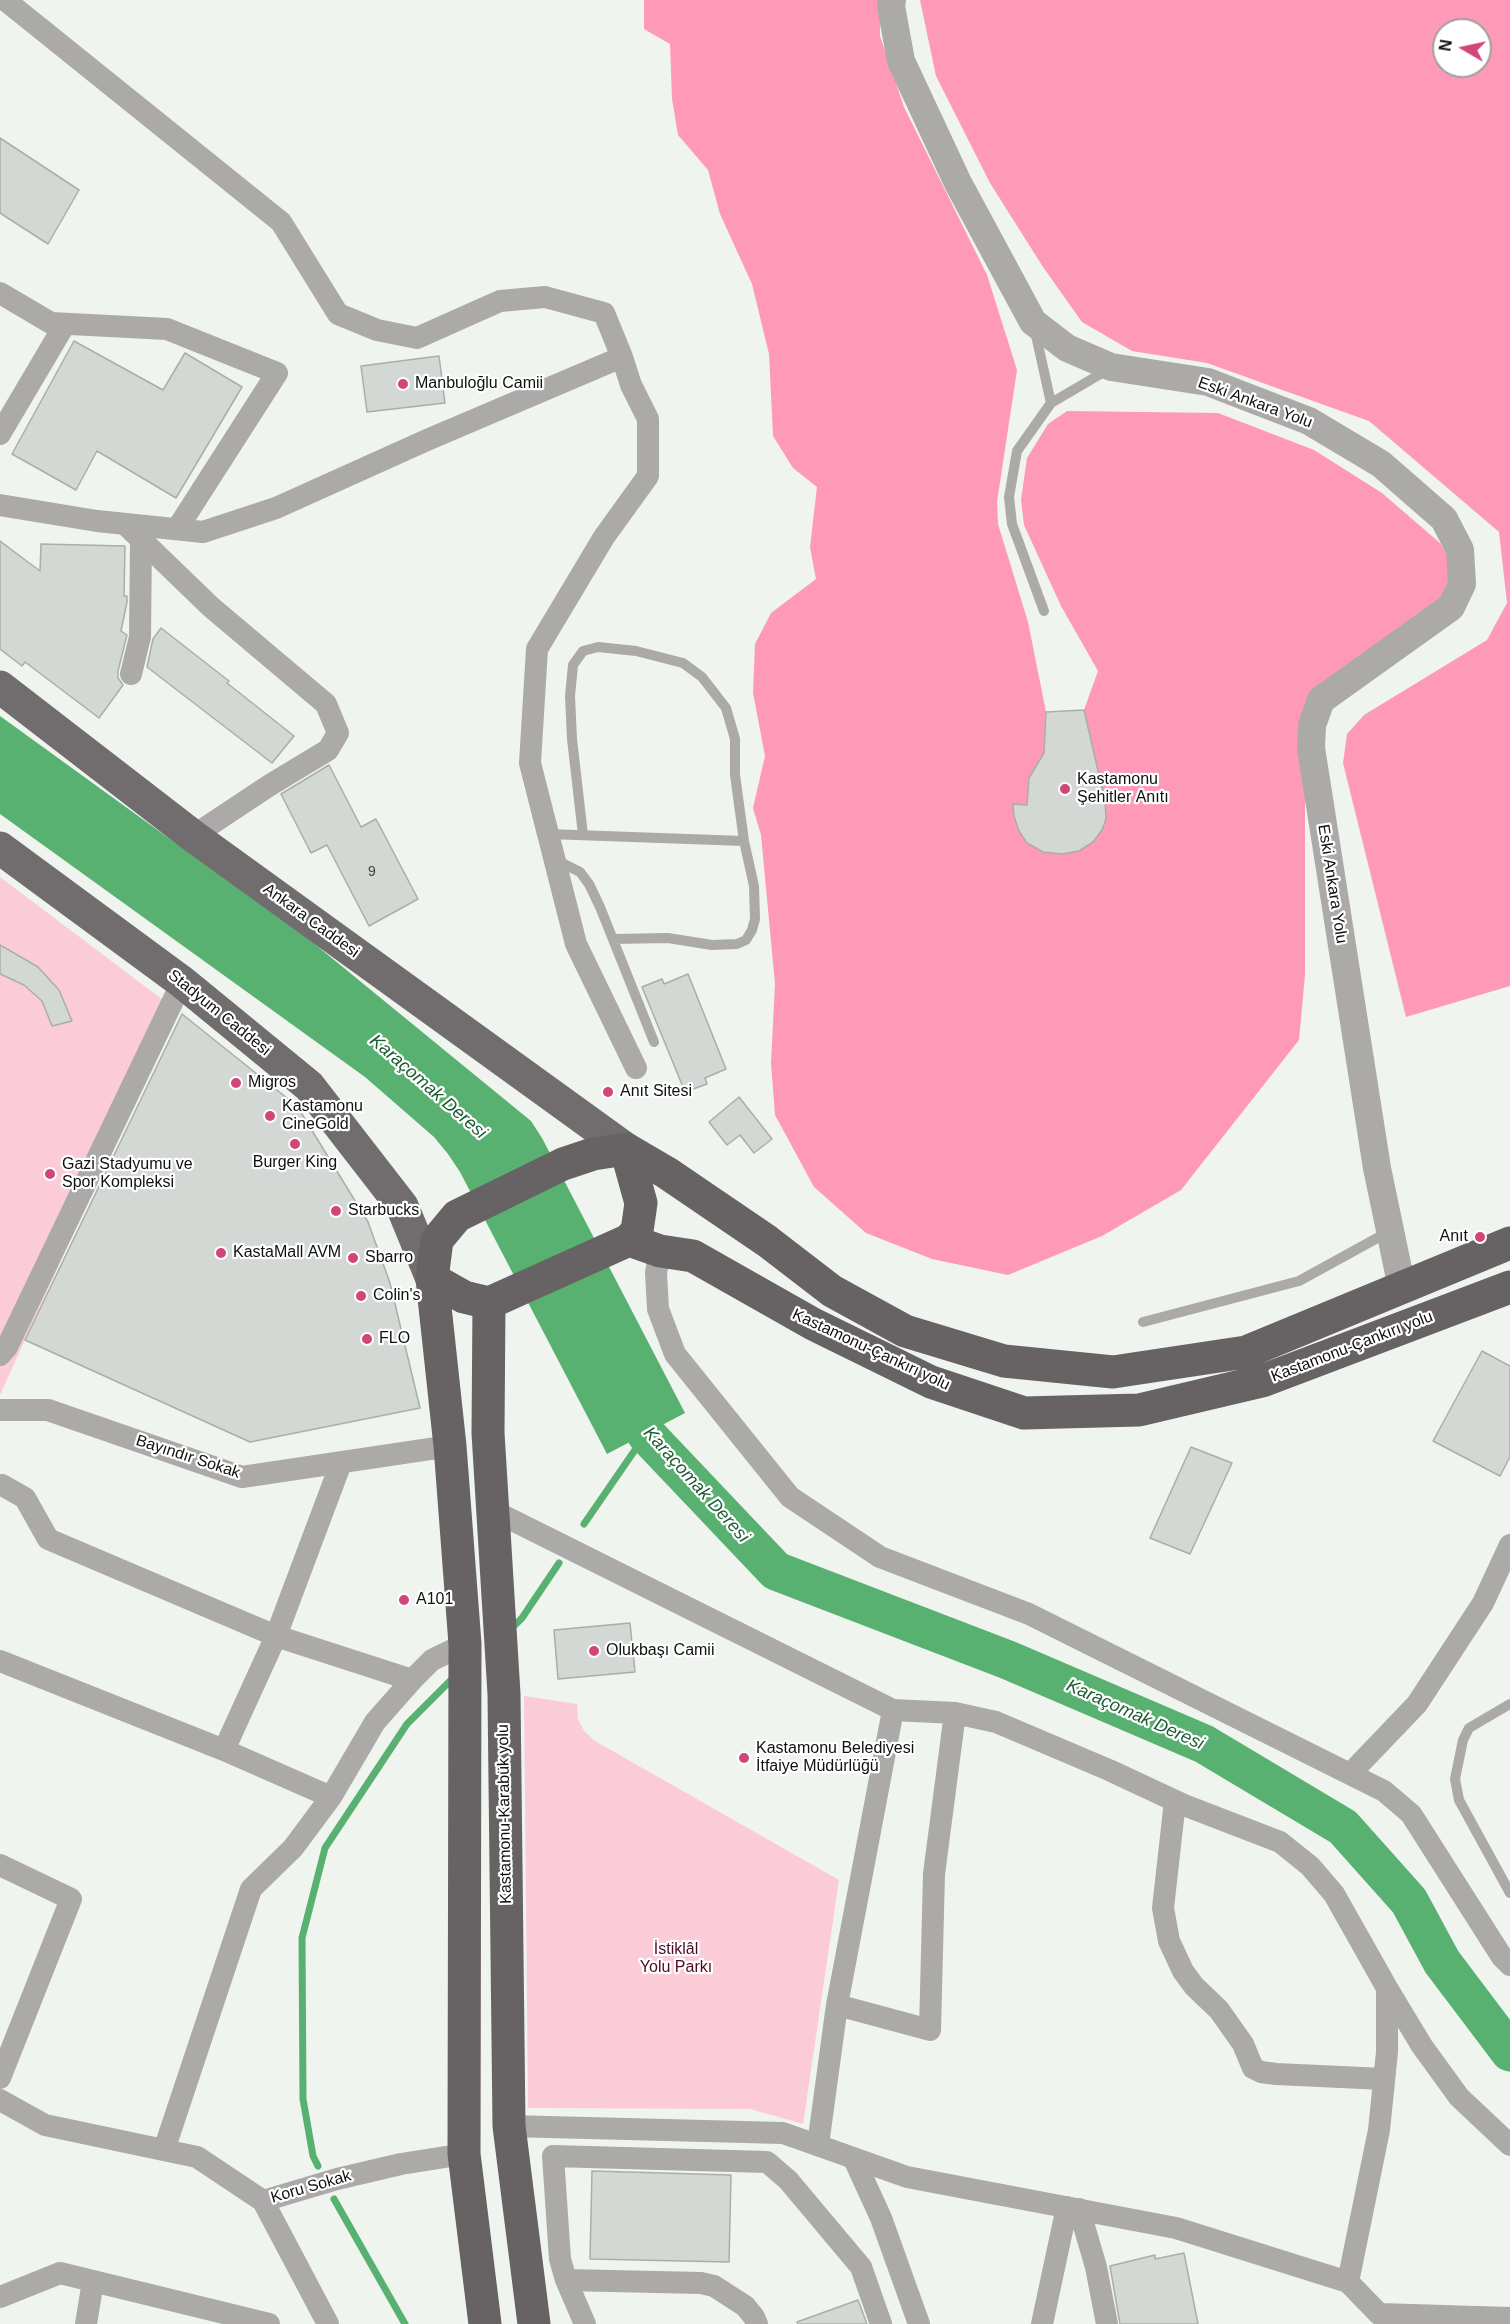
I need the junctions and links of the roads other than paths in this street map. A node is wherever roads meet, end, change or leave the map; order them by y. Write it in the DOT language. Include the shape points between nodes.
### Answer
graph roads {
  1 [pos="5,0"];
  2 [pos="892,0"];
  3 [pos="0,293"];
  4 [pos="1033,322"];
  5 [pos="65,324"];
  6 [pos="622,357"];
  7 [pos="1111,367"];
  8 [pos="1051,404"];
  9 [pos="0,434"];
  10 [pos="0,505"];
  11 [pos="177,529"];
  12 [pos="133,532"];
  13 [pos="1044,611"];
  14 [pos="131,674"];
  15 [pos="0,687"];
  16 [pos="548,834"];
  17 [pos="583,835"];
  18 [pos="193,836"];
  19 [pos="744,841"];
  20 [pos="0,848"];
  21 [pos="554,860"];
  22 [pos="613,939"];
  23 [pos="182,982"];
  24 [pos="654,1042"];
  25 [pos="636,1068"];
  26 [pos="626,1149"];
  27 [pos="1390,1231"];
  28 [pos="629,1240"];
  29 [pos="1510,1243"];
  30 [pos="660,1251"];
  31 [pos="432,1279"];
  32 [pos="1510,1287"];
  33 [pos="1402,1288"];
  34 [pos="489,1303"];
  35 [pos="1143,1322"];
  36 [pos="0,1355"];
  37 [pos="0,1410"];
  38 [pos="450,1446"];
  39 [pos="341,1463"];
  40 [pos="2,1485"];
  41 [pos="492,1510"];
  42 [pos="1510,1545"];
  43 [pos="276,1636"];
  44 [pos="465,1644"];
  45 [pos="0,1661"];
  46 [pos="411,1680"];
  47 [pos="1510,1704"];
  48 [pos="893,1710"];
  49 [pos="955,1713"];
  50 [pos="224,1750"];
  51 [pos="1351,1773"];
  52 [pos="331,1797"];
  53 [pos="1175,1801"];
  54 [pos="0,1865"];
  55 [pos="1510,1893"];
  56 [pos="1510,1965"];
  57 [pos="1387,1988"];
  58 [pos="837,2005"];
  59 [pos="0,2078"];
  60 [pos="1384,2079"];
  61 [pos="0,2100"];
  62 [pos="509,2126"];
  63 [pos="551,2127"];
  64 [pos="818,2145"];
  65 [pos="1510,2145"];
  66 [pos="164,2150"];
  67 [pos="464,2154"];
  68 [pos="553,2156"];
  69 [pos="854,2159"];
  70 [pos="263,2201"];
  71 [pos="1073,2208"];
  72 [pos="566,2280"];
  73 [pos="93,2281"];
  74 [pos="1348,2282"];
  75 [pos="0,2297"];
  76 [pos="1510,2319"];
  77 [pos="86,2324"];
  78 [pos="269,2324"];
  79 [pos="328,2324"];
  80 [pos="485,2324"];
  81 [pos="534,2324"];
  82 [pos="585,2324"];
  83 [pos="757,2324"];
  84 [pos="881,2324"];
  85 [pos="919,2324"];
  86 [pos="1042,2324"];
  87 [pos="1107,2324"];
  1 -- 6 [label="street" via="281,222 339,314 377,330 417,338 500,301 544,297 604,313"];
  2 -- 4 [label="street, Eski Ankara Yolu" via="901,61 958,183"];
  3 -- 5 [label="street" via="51,323"];
  4 -- 7 [label="street, Eski Ankara Yolu" via="1067,348"];
  4 -- 8 [label="lane"];
  5 -- 9 [label="street"];
  5 -- 11 [label="street" via="167,329 277,373"];
  6 -- 11 [label="street" via="276,508 203,532"];
  6 -- 16 [label="street" via="648,419 648,476 604,537 537,650 530,763"];
  7 -- 8 [label="lane"];
  7 -- 27 [label="street, Eski Ankara Yolu" via="1208,382 1309,421 1381,464 1444,519 1460,550 1462,584 1451,607 1321,700 1312,724 1311,748"];
  8 -- 13 [label="lane" via="1017,452 1009,497 1012,524"];
  10 -- 12 [label="street"];
  11 -- 12 [label="street"];
  12 -- 14 [label="street" via="140,637"];
  12 -- 18 [label="street" via="211,607 326,704 338,733 328,750"];
  15 -- 18 [label="main road, Ankara Caddesi"];
  16 -- 17 [label="lane"];
  16 -- 21 [label="street"];
  17 -- 19 [label="lane"];
  17 -- 19 [label="lane" via="570,696 573,665 583,651 598,647 636,651 683,663 702,677 726,708 735,739 735,775"];
  18 -- 26 [label="main road, Ankara Caddesi"];
  19 -- 22 [label="lane" via="755,902 755,919 746,940 712,945 668,938"];
  20 -- 23 [label="main road, Stadyum Caddesi"];
  21 -- 22 [label="lane" via="580,872"];
  21 -- 25 [label="street" via="576,944"];
  22 -- 24 [label="lane"];
  23 -- 31 [label="main road, Stadyum Caddesi" via="309,1086 402,1206"];
  23 -- 36 [label="street"];
  26 -- 28 [label="highway" via="642,1203 637,1232"];
  26 -- 31 [label="highway" via="563,1164 457,1216 436,1240"];
  26 -- 33 [label="highway, Kastamonu-Çankırı yolu" via="843,1297 905,1331 1004,1360 1113,1372 1246,1352"];
  27 -- 33 [label="street, Eski Ankara Yolu"];
  27 -- 35 [label="lane" via="1299,1281"];
  28 -- 30 [label="highway, Kastamonu-Çankırı yolu"];
  28 -- 34 [label="highway"];
  29 -- 33 [label="highway, Kastamonu-Çankırı yolu"];
  30 -- 32 [label="highway, Kastamonu-Çankırı yolu" via="693,1256 813,1324 931,1382 1024,1413 1139,1410 1262,1381"];
  30 -- 51 [label="street" via="656,1274 658,1309 675,1354 790,1497 880,1557 1029,1614"];
  31 -- 34 [label="highway" via="464,1297"];
  31 -- 38 [label="highway"];
  34 -- 41 [label="highway, Kastamonu-Karabük yolu"];
  37 -- 39 [label="street, Bayındır Sokak" via="48,1410 243,1477"];
  38 -- 39 [label="street, Bayındır Sokak"];
  38 -- 44 [label="highway"];
  39 -- 43 [label="street"];
  40 -- 43 [label="street" via="25,1498 48,1539"];
  41 -- 48 [label="street"];
  41 -- 62 [label="highway, Kastamonu-Karabük yolu" via="504,1694"];
  42 -- 51 [label="street" via="1484,1603 1417,1704"];
  43 -- 46 [label="street"];
  43 -- 50 [label="street"];
  44 -- 46 [label="street" via="432,1659"];
  44 -- 67 [label="highway"];
  45 -- 50 [label="street"];
  46 -- 52 [label="street" via="375,1722"];
  47 -- 55 [label="lane" via="1469,1728 1462,1740 1455,1779 1459,1800"];
  48 -- 49 [label="street"];
  48 -- 58 [label="street"];
  49 -- 53 [label="street" via="996,1722"];
  49 -- 58 [label="street" via="934,1874 930,2030"];
  50 -- 52 [label="street"];
  51 -- 56 [label="street" via="1384,1791 1411,1814"];
  52 -- 66 [label="street" via="293,1848 251,1889"];
  53 -- 57 [label="street" via="1280,1842 1310,1866 1334,1894"];
  53 -- 60 [label="street" via="1163,1908 1169,1941 1183,1971 1219,2010 1243,2044 1253,2068 1276,2074"];
  54 -- 59 [label="street" via="71,1899"];
  57 -- 60 [label="street"];
  57 -- 65 [label="street" via="1459,2097"];
  58 -- 64 [label="street"];
  60 -- 74 [label="street" via="1379,2130"];
  61 -- 66 [label="street, Koru Sokak" via="45,2125"];
  62 -- 63 [label="street"];
  62 -- 81 [label="highway, Kastamonu-Karabük yolu"];
  63 -- 64 [label="street" via="783,2133"];
  63 -- 68 [label="street"];
  64 -- 69 [label="street"];
  66 -- 70 [label="street, Koru Sokak" via="197,2157"];
  67 -- 70 [label="street, Koru Sokak" via="358,2174"];
  67 -- 80 [label="highway"];
  68 -- 72 [label="street" via="560,2259"];
  68 -- 84 [label="street" via="767,2162 788,2180 861,2267"];
  69 -- 71 [label="street" via="907,2176"];
  69 -- 85 [label="street" via="881,2218"];
  70 -- 79 [label="street"];
  71 -- 74 [label="street" via="1176,2228"];
  71 -- 86 [label="street"];
  71 -- 87 [label="street" via="1096,2267"];
  72 -- 82 [label="street"];
  72 -- 83 [label="street" via="701,2283 714,2286 745,2306"];
  73 -- 75 [label="street" via="60,2273"];
  73 -- 77 [label="street"];
  73 -- 78 [label="street"];
  74 -- 76 [label="street" via="1379,2314"];
}
